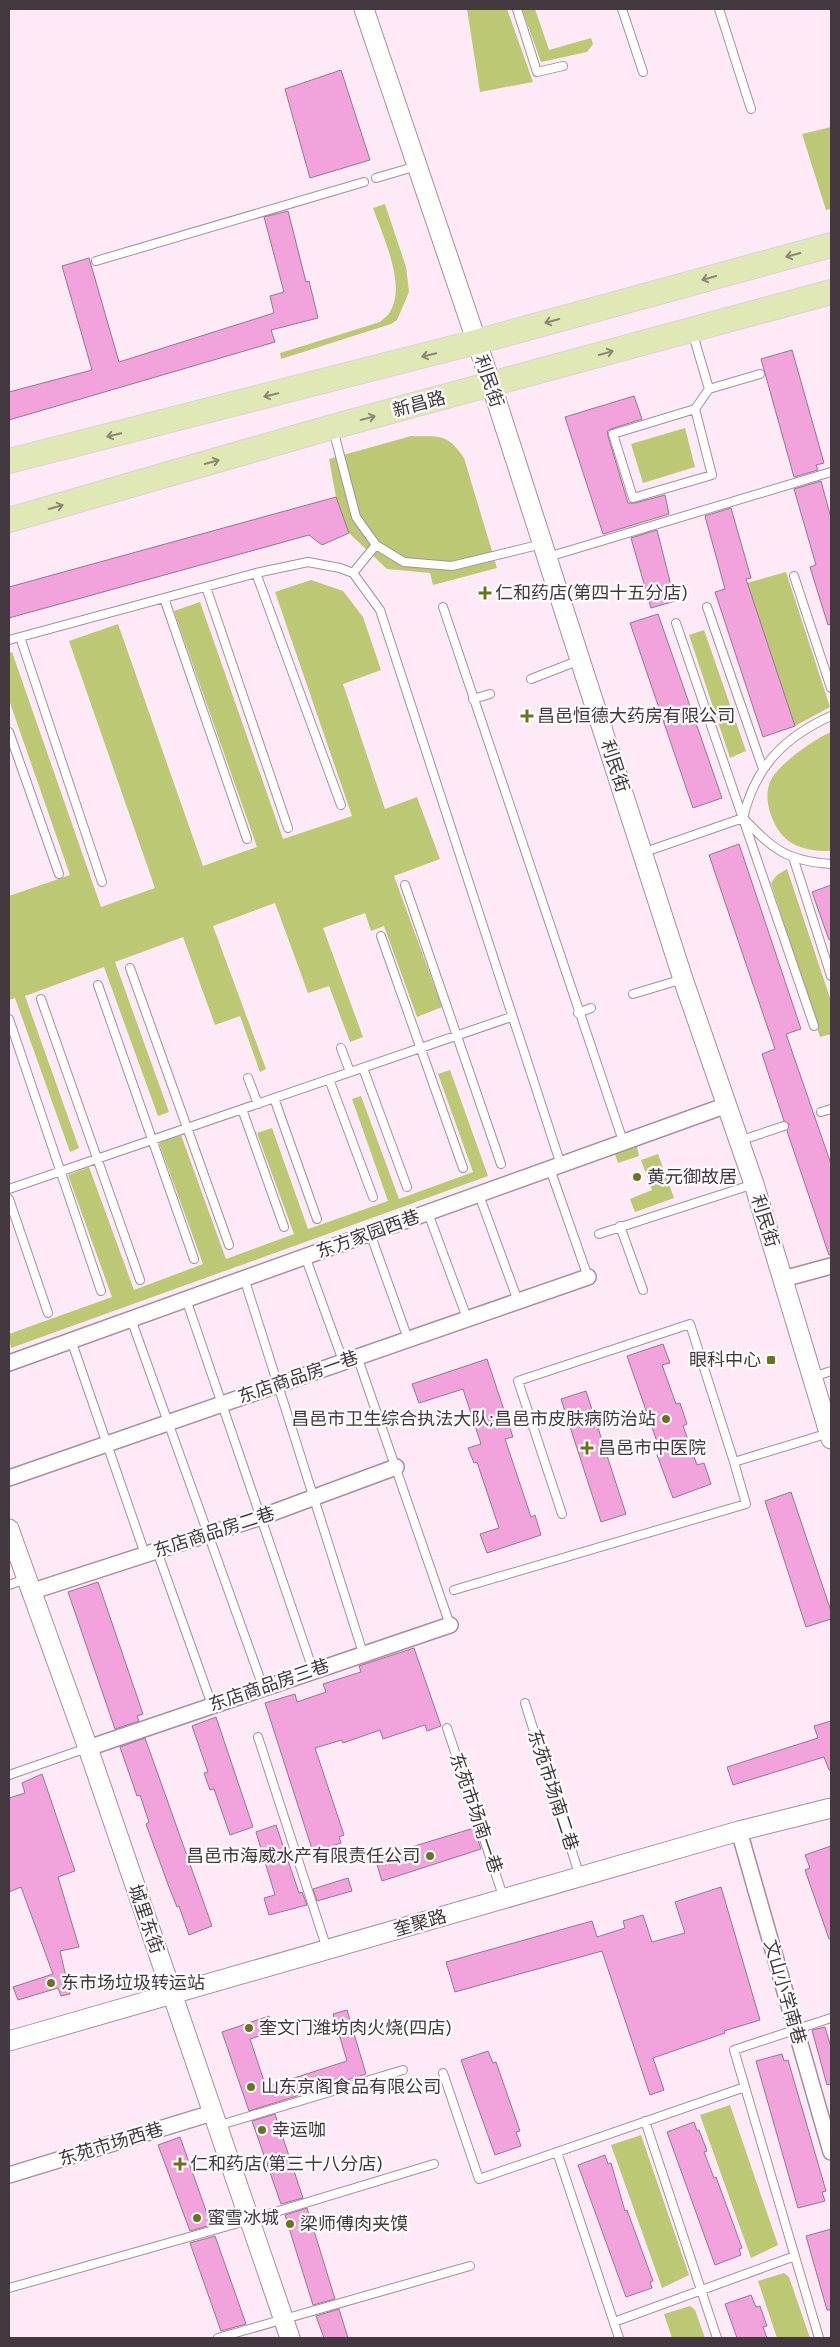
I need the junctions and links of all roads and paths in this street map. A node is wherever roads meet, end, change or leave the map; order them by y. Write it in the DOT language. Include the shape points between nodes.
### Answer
graph roads {
  1 [pos="364,9"];
  2 [pos="517,9"];
  3 [pos="622,9"];
  4 [pos="719,9"];
  5 [pos="562,66"];
  6 [pos="642,72"];
  7 [pos="751,109"];
  8 [pos="417,166"];
  9 [pos="376,178"];
  10 [pos="364,182"];
  11 [pos="831,245"];
  12 [pos="96,261"];
  13 [pos="831,292"];
  14 [pos="691,330"];
  15 [pos="476,342"];
  16 [pos="760,374"];
  17 [pos="491,384"];
  18 [pos="709,389"];
  19 [pos="695,409"];
  20 [pos="332,427"];
  21 [pos="9,461"];
  22 [pos="831,472"];
  23 [pos="9,520"];
  24 [pos="376,544"];
  25 [pos="545,550"];
  26 [pos="256,573"];
  27 [pos="353,573"];
  28 [pos="794,576"];
  29 [pos="206,587"];
  30 [pos="164,598"];
  31 [pos="443,607"];
  32 [pos="707,607"];
  33 [pos="676,623"];
  34 [pos="20,637"];
  35 [pos="9,640"];
  36 [pos="581,660"];
  37 [pos="531,679"];
  38 [pos="831,688"];
  39 [pos="490,694"];
  40 [pos="474,700"];
  41 [pos="831,716"];
  42 [pos="9,732"];
  43 [pos="763,769"];
  44 [pos="341,805"];
  45 [pos="743,818"];
  46 [pos="288,828"];
  47 [pos="247,839"];
  48 [pos="642,853"];
  49 [pos="793,857"];
  50 [pos="831,864"];
  51 [pos="59,874"];
  52 [pos="102,882"];
  53 [pos="405,885"];
  54 [pos="381,936"];
  55 [pos="130,968"];
  56 [pos="831,976"];
  57 [pos="683,979"];
  58 [pos="98,985"];
  59 [pos="633,994"];
  60 [pos="40,999"];
  61 [pos="591,1008"];
  62 [pos="578,1012"];
  63 [pos="511,1017"];
  64 [pos="9,1019"];
  65 [pos="814,1026"];
  66 [pos="457,1036"];
  67 [pos="340,1048"];
  68 [pos="420,1048"];
  69 [pos="363,1068"];
  70 [pos="350,1072"];
  71 [pos="248,1078"];
  72 [pos="329,1080"];
  73 [pos="274,1098"];
  74 [pos="258,1104"];
  75 [pos="727,1105"];
  76 [pos="242,1109"];
  77 [pos="831,1110"];
  78 [pos="821,1112"];
  79 [pos="784,1126"];
  80 [pos="187,1128"];
  81 [pos="152,1140"];
  82 [pos="623,1141"];
  83 [pos="739,1141"];
  84 [pos="97,1158"];
  85 [pos="502,1164"];
  86 [pos="555,1167"];
  87 [pos="463,1168"];
  88 [pos="60,1171"];
  89 [pos="754,1184"];
  90 [pos="406,1187"];
  91 [pos="9,1188"];
  92 [pos="479,1194"];
  93 [pos="373,1197"];
  94 [pos="9,1199"];
  95 [pos="428,1213"];
  96 [pos="317,1219"];
  97 [pos="620,1226"];
  98 [pos="284,1227"];
  99 [pos="370,1234"];
  100 [pos="599,1234"];
  101 [pos="229,1245"];
  102 [pos="305,1256"];
  103 [pos="194,1259"];
  104 [pos="831,1266"];
  105 [pos="588,1277"];
  106 [pos="244,1278"];
  107 [pos="140,1280"];
  108 [pos="783,1280"];
  109 [pos="101,1290"];
  110 [pos="643,1290"];
  111 [pos="186,1299"];
  112 [pos="518,1301"];
  113 [pos="48,1314"];
  114 [pos="131,1318"];
  115 [pos="467,1318"];
  116 [pos="408,1339"];
  117 [pos="71,1340"];
  118 [pos="350,1359"];
  119 [pos="9,1362"];
  120 [pos="831,1371"];
  121 [pos="813,1377"];
  122 [pos="277,1384"];
  123 [pos="222,1403"];
  124 [pos="169,1421"];
  125 [pos="830,1436"];
  126 [pos="106,1443"];
  127 [pos="734,1462"];
  128 [pos="396,1468"];
  129 [pos="9,1478"];
  130 [pos="314,1497"];
  131 [pos="562,1514"];
  132 [pos="260,1517"];
  133 [pos="9,1529"];
  134 [pos="209,1534"];
  135 [pos="151,1552"];
  136 [pos="22,1585"];
  137 [pos="454,1590"];
  138 [pos="450,1624"];
  139 [pos="363,1653"];
  140 [pos="313,1670"];
  141 [pos="263,1687"];
  142 [pos="525,1703"];
  143 [pos="212,1705"];
  144 [pos="447,1728"];
  145 [pos="258,1737"];
  146 [pos="88,1748"];
  147 [pos="9,1775"];
  148 [pos="831,1808"];
  149 [pos="739,1831"];
  150 [pos="580,1877"];
  151 [pos="504,1899"];
  152 [pos="327,1950"];
  153 [pos="171,1995"];
  154 [pos="831,2018"];
  155 [pos="796,2029"];
  156 [pos="9,2041"];
  157 [pos="403,2070"];
  158 [pos="443,2073"];
  159 [pos="745,2086"];
  160 [pos="215,2120"];
  161 [pos="645,2121"];
  162 [pos="558,2152"];
  163 [pos="831,2152"];
  164 [pos="434,2164"];
  165 [pos="9,2176"];
  166 [pos="249,2220"];
  167 [pos="795,2256"];
  168 [pos="470,2266"];
  169 [pos="9,2288"];
  170 [pos="701,2290"];
  171 [pos="284,2319"];
  172 [pos="614,2322"];
  173 [pos="218,2338"];
  174 [pos="290,2338"];
  175 [pos="619,2338"];
  176 [pos="717,2338"];
  177 [pos="819,2338"];
  1 -- 8 [label="street, 利民街"];
  2 -- 5 [label="lane" via="537,72"];
  3 -- 6 [label="lane"];
  4 -- 7 [label="lane"];
  8 -- 9 [label="lane"];
  8 -- 15 [label="street, 利民街"];
  10 -- 12 [label="lane"];
  11 -- 15 [label="main road, one-way"];
  13 -- 14 [label="main road, 新昌路"];
  17 -- 14 [label="main road, 新昌路, one-way"];
  14 -- 18 [label="lane"];
  15 -- 17 [label="street, 利民街"];
  15 -- 21 [label="main road, one-way"];
  16 -- 18 [label="lane"];
  20 -- 17 [label="main road, 新昌路, one-way"];
  17 -- 25 [label="street, 利民街"];
  18 -- 19 [label="lane"];
  19 -- 19 [label="lane" via="712,475 633,498 614,434"];
  23 -- 20 [label="main road, 新昌路, one-way"];
  20 -- 24 [label="lane" via="356,517"];
  22 -- 25 [label="lane"];
  24 -- 25 [label="lane" via="404,562 452,566"];
  24 -- 27 [label="lane"];
  25 -- 36 [label="street, 利民街"];
  26 -- 27 [label="lane" via="308,562"];
  26 -- 29 [label="lane"];
  26 -- 44 [label="lane"];
  27 -- 63 [label="lane" via="380,610"];
  28 -- 38 [label="lane"];
  29 -- 30 [label="lane"];
  29 -- 46 [label="lane"];
  30 -- 34 [label="lane"];
  30 -- 47 [label="lane"];
  31 -- 40 [label="lane"];
  32 -- 43 [label="lane"];
  33 -- 45 [label="lane"];
  34 -- 35 [label="lane"];
  34 -- 52 [label="lane"];
  36 -- 37 [label="lane"];
  36 -- 48 [label="street, 利民街"];
  39 -- 40 [label="lane"];
  40 -- 62 [label="lane"];
  41 -- 43 [label="lane" via="786,743"];
  42 -- 51 [label="lane"];
  43 -- 45 [label="lane" via="748,794"];
  45 -- 48 [label="lane"];
  45 -- 49 [label="lane" via="775,849"];
  45 -- 65 [label="lane"];
  48 -- 57 [label="street, 利民街"];
  49 -- 50 [label="lane"];
  49 -- 56 [label="lane"];
  53 -- 66 [label="lane"];
  54 -- 68 [label="lane"];
  55 -- 80 [label="lane"];
  57 -- 59 [label="lane"];
  57 -- 75 [label="street, 利民街"];
  58 -- 81 [label="lane"];
  60 -- 84 [label="lane"];
  61 -- 62 [label="lane"];
  62 -- 82 [label="lane"];
  63 -- 66 [label="lane"];
  63 -- 86 [label="lane"];
  64 -- 88 [label="lane"];
  66 -- 68 [label="lane"];
  66 -- 85 [label="lane"];
  67 -- 70 [label="lane"];
  68 -- 69 [label="lane"];
  68 -- 87 [label="lane"];
  69 -- 70 [label="lane"];
  69 -- 90 [label="lane"];
  70 -- 72 [label="lane"];
  71 -- 74 [label="lane"];
  72 -- 73 [label="lane"];
  72 -- 93 [label="lane"];
  73 -- 74 [label="lane"];
  73 -- 96 [label="lane"];
  74 -- 76 [label="lane"];
  75 -- 82 [label="street, 东方家园西巷"];
  75 -- 83 [label="street, 利民街"];
  76 -- 80 [label="lane"];
  76 -- 98 [label="lane"];
  77 -- 78 [label="lane"];
  79 -- 83 [label="lane"];
  80 -- 81 [label="lane"];
  80 -- 101 [label="lane"];
  81 -- 84 [label="lane"];
  81 -- 103 [label="lane"];
  82 -- 86 [label="street, 东方家园西巷"];
  83 -- 89 [label="street, 利民街"];
  84 -- 88 [label="lane"];
  84 -- 107 [label="lane"];
  86 -- 92 [label="street, 东方家园西巷"];
  86 -- 105 [label="lane"];
  88 -- 91 [label="lane"];
  88 -- 109 [label="lane"];
  89 -- 97 [label="lane"];
  89 -- 108 [label="street, 利民街"];
  92 -- 95 [label="street, 东方家园西巷"];
  92 -- 112 [label="lane"];
  94 -- 113 [label="lane"];
  95 -- 99 [label="street, 东方家园西巷"];
  95 -- 115 [label="lane"];
  97 -- 100 [label="lane"];
  97 -- 110 [label="lane"];
  99 -- 102 [label="street, 东方家园西巷"];
  99 -- 116 [label="lane"];
  102 -- 106 [label="street, 东方家园西巷"];
  102 -- 118 [label="lane"];
  104 -- 108 [label="street"];
  105 -- 112 [label="street, 东店商品房一巷"];
  106 -- 111 [label="street, 东方家园西巷"];
  106 -- 122 [label="lane"];
  108 -- 121 [label="street, 利民街"];
  111 -- 114 [label="street, 东方家园西巷"];
  111 -- 123 [label="lane"];
  112 -- 115 [label="street, 东店商品房一巷"];
  114 -- 117 [label="street, 东方家园西巷"];
  114 -- 124 [label="lane"];
  115 -- 116 [label="street, 东店商品房一巷"];
  116 -- 118 [label="street, 东店商品房一巷"];
  117 -- 119 [label="street, 东方家园西巷"];
  117 -- 126 [label="lane"];
  118 -- 122 [label="street, 东店商品房一巷"];
  118 -- 128 [label="lane"];
  120 -- 121 [label="lane"];
  121 -- 125 [label="street, 利民街"];
  122 -- 123 [label="street, 东店商品房一巷"];
  122 -- 130 [label="lane"];
  123 -- 124 [label="street, 东店商品房一巷"];
  123 -- 132 [label="lane"];
  124 -- 126 [label="street, 东店商品房一巷"];
  124 -- 134 [label="lane"];
  125 -- 127 [label="lane"];
  126 -- 129 [label="street, 东店商品房一巷"];
  126 -- 135 [label="lane"];
  127 -- 131 [label="lane" via="690,1324 518,1381"];
  127 -- 137 [label="lane" via="746,1504"];
  128 -- 130 [label="street, 东店商品房二巷"];
  128 -- 138 [label="lane"];
  130 -- 132 [label="street, 东店商品房二巷"];
  130 -- 139 [label="lane"];
  132 -- 134 [label="street, 东店商品房二巷"];
  132 -- 140 [label="lane"];
  133 -- 136 [label="street, 城里东街"];
  134 -- 135 [label="street, 东店商品房二巷"];
  134 -- 141 [label="lane"];
  135 -- 136 [label="street, 东店商品房二巷"];
  135 -- 143 [label="lane"];
  136 -- 146 [label="street, 城里东街"];
  138 -- 139 [label="street, 东店商品房三巷"];
  139 -- 140 [label="street, 东店商品房三巷"];
  140 -- 141 [label="street, 东店商品房三巷"];
  141 -- 143 [label="street, 东店商品房三巷"];
  142 -- 150 [label="lane, 东苑市场南二巷"];
  143 -- 146 [label="street, 东店商品房三巷"];
  144 -- 151 [label="lane, 东苑市场南一巷"];
  145 -- 152 [label="lane"];
  146 -- 147 [label="lane"];
  146 -- 153 [label="street, 城里东街"];
  148 -- 149 [label="street, 奎聚路"];
  149 -- 150 [label="street, 奎聚路"];
  149 -- 155 [label="street, 文山小学南巷"];
  150 -- 151 [label="street, 奎聚路"];
  151 -- 152 [label="street, 奎聚路"];
  152 -- 153 [label="street, 奎聚路"];
  153 -- 156 [label="street, 奎聚路"];
  153 -- 160 [label="street, 城里东街"];
  154 -- 155 [label="lane"];
  155 -- 159 [label="lane" via="734,2050"];
  155 -- 163 [label="street, 文山小学南巷"];
  157 -- 160 [label="lane"];
  158 -- 162 [label="lane" via="479,2179"];
  159 -- 161 [label="lane"];
  159 -- 167 [label="lane"];
  160 -- 165 [label="street, 东苑市场西巷"];
  160 -- 166 [label="street, 城里东街"];
  161 -- 162 [label="lane"];
  161 -- 170 [label="lane"];
  162 -- 172 [label="lane"];
  164 -- 166 [label="lane"];
  166 -- 169 [label="lane"];
  166 -- 171 [label="street, 城里东街"];
  167 -- 170 [label="lane"];
  167 -- 177 [label="lane"];
  168 -- 171 [label="lane"];
  170 -- 172 [label="lane"];
  170 -- 176 [label="lane"];
  171 -- 173 [label="lane"];
  171 -- 174 [label="street, 城里东街"];
  172 -- 175 [label="lane"];
}
